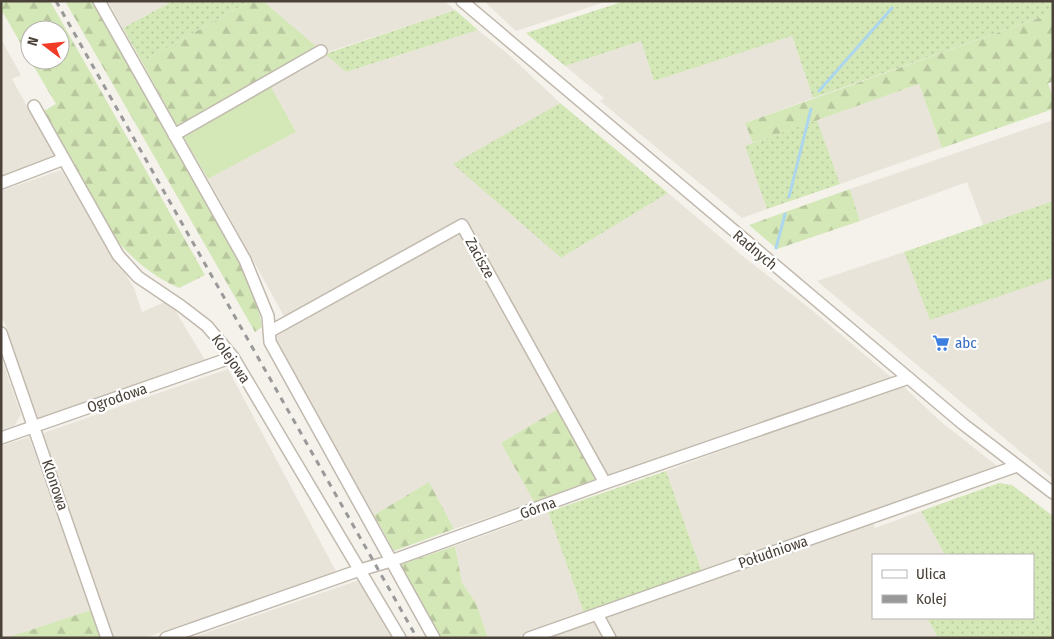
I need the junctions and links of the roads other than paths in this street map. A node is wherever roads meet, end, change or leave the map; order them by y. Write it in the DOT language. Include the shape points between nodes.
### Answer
graph roads {
  1 [pos="99,1"];
  2 [pos="462,1"];
  3 [pos="322,51"];
  4 [pos="34,106"];
  5 [pos="174,135"];
  6 [pos="64,159"];
  7 [pos="1,183"];
  8 [pos="269,332"];
  9 [pos="1,333"];
  10 [pos="233,357"];
  11 [pos="909,378"];
  12 [pos="34,427"];
  13 [pos="1,438"];
  14 [pos="1016,466"];
  15 [pos="605,483"];
  16 [pos="1053,493"];
  17 [pos="391,561"];
  18 [pos="360,570"];
  19 [pos="597,614"];
  20 [pos="108,638"];
  21 [pos="166,638"];
  22 [pos="400,638"];
  23 [pos="434,638"];
  24 [pos="529,638"];
  25 [pos="610,638"];
  1 -- 5 [label="street"];
  2 -- 11 [label="street, Radnych"];
  3 -- 5 [label="street"];
  4 -- 6 [label="street, Kolejowa"];
  5 -- 8 [label="street" via="245,260 268,316"];
  6 -- 7 [label="street"];
  6 -- 10 [label="street, Kolejowa" via="118,255 138,277 207,326"];
  8 -- 15 [label="street, Zacisze" via="462,225"];
  8 -- 17 [label="street" via="270,342"];
  9 -- 12 [label="street, Klonowa"];
  10 -- 12 [label="street, Ogrodowa"];
  10 -- 18 [label="street, Kolejowa"];
  11 -- 14 [label="street, Radnych"];
  11 -- 15 [label="street, Górna"];
  12 -- 13 [label="street, Ogrodowa"];
  12 -- 20 [label="street, Klonowa"];
  14 -- 16 [label="street, Radnych"];
  14 -- 19 [label="street, Południowa"];
  15 -- 17 [label="street, Górna"];
  17 -- 18 [label="street, Górna"];
  17 -- 23 [label="street"];
  18 -- 21 [label="street, Górna"];
  18 -- 22 [label="street, Kolejowa"];
  19 -- 24 [label="street, Południowa"];
  19 -- 25 [label="street"];
}
